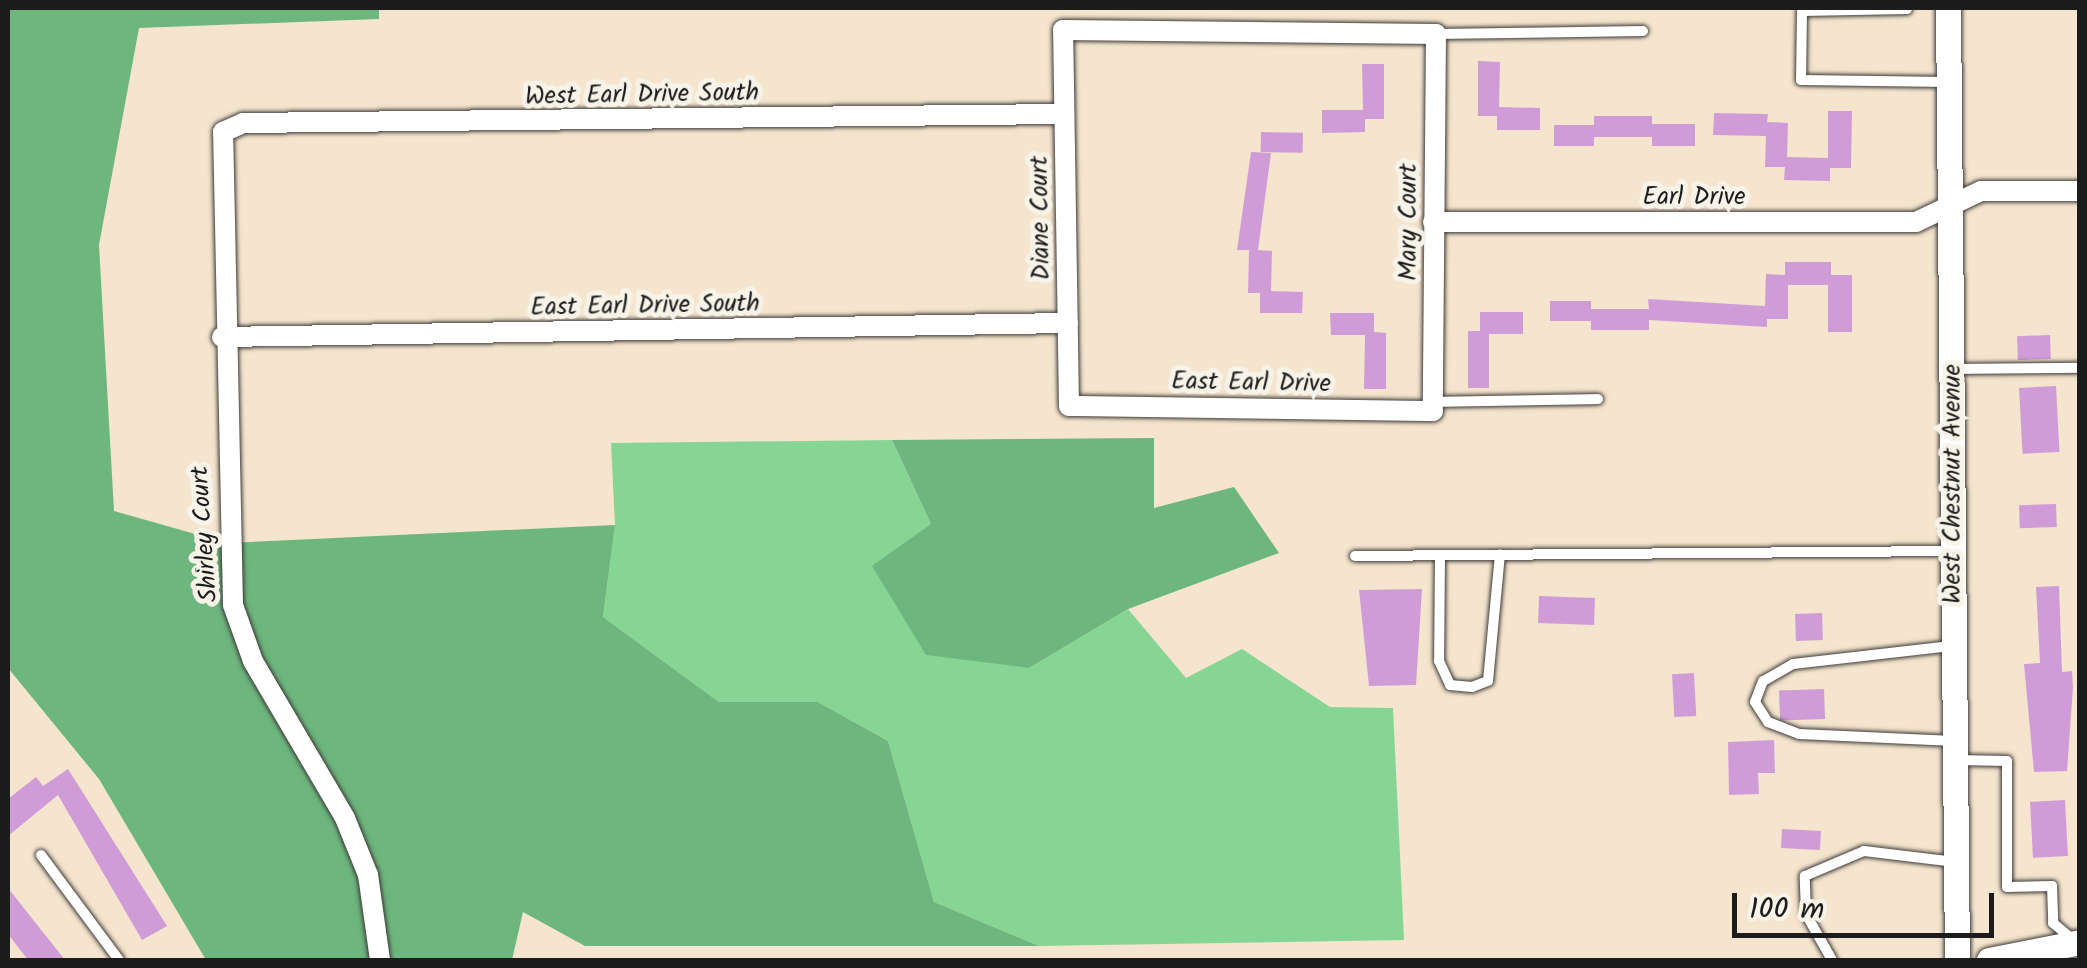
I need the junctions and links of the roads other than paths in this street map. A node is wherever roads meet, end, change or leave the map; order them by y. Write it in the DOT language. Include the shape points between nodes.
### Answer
graph roads {
  1 [pos="1948,8"];
  2 [pos="1907,10"];
  3 [pos="1644,31"];
  4 [pos="1436,34"];
  5 [pos="1949,82"];
  6 [pos="1064,114"];
  7 [pos="223,132"];
  8 [pos="2080,191"];
  9 [pos="1950,204"];
  10 [pos="1433,222"];
  11 [pos="1068,323"];
  12 [pos="222,337"];
  13 [pos="2080,368"];
  14 [pos="1952,369"];
  15 [pos="1598,399"];
  16 [pos="1069,406"];
  17 [pos="1433,407"];
  18 [pos="1953,551"];
  19 [pos="1500,555"];
  20 [pos="1354,556"];
  21 [pos="1440,556"];
  22 [pos="1954,646"];
  23 [pos="1955,751"];
  24 [pos="41,856"];
  25 [pos="1956,862"];
  26 [pos="2078,943"];
  27 [pos="119,960"];
  28 [pos="380,960"];
  29 [pos="1832,960"];
  30 [pos="1956,960"];
  31 [pos="1988,960"];
  1 -- 5 [label="street, West Chestnut Avenue"];
  2 -- 5 [label="lane" via="1802,11 1800,80"];
  3 -- 4 [label="lane"];
  4 -- 6 [label="street, Diane Court" via="1062,30"];
  4 -- 10 [label="street, Mary Court"];
  5 -- 9 [label="street, West Chestnut Avenue"];
  6 -- 7 [label="street, West Earl Drive South" via="243,123"];
  6 -- 11 [label="street, Diane Court"];
  7 -- 12 [label="street, Shirley Court"];
  8 -- 9 [label="street, Earl Drive" via="1981,191"];
  9 -- 10 [label="street, Earl Drive" via="1916,222"];
  9 -- 14 [label="street, West Chestnut Avenue"];
  10 -- 17 [label="street, Mary Court"];
  11 -- 12 [label="street, East Earl Drive South"];
  11 -- 16 [label="street, Diane Court"];
  12 -- 28 [label="street, Shirley Court" via="235,616 345,818 368,875"];
  13 -- 14 [label="lane"];
  14 -- 18 [label="street, West Chestnut Avenue"];
  15 -- 17 [label="lane"];
  16 -- 17 [label="street, East Earl Drive"];
  18 -- 19 [label="lane"];
  18 -- 22 [label="street, West Chestnut Avenue"];
  19 -- 21 [label="lane"];
  19 -- 21 [label="lane" via="1488,681 1472,686 1450,685 1439,661"];
  20 -- 21 [label="lane"];
  22 -- 23 [label="street, West Chestnut Avenue"];
  22 -- 23 [label="lane" via="1792,664 1763,681 1755,702 1768,722 1799,734"];
  23 -- 25 [label="street, West Chestnut Avenue"];
  23 -- 26 [label="lane" via="2007,761 2007,887 2052,886 2054,922"];
  24 -- 27 [label="lane"];
  25 -- 29 [label="lane" via="1864,851 1805,876 1806,914"];
  25 -- 30 [label="street, West Chestnut Avenue"];
  26 -- 31 [label="street"];
}
